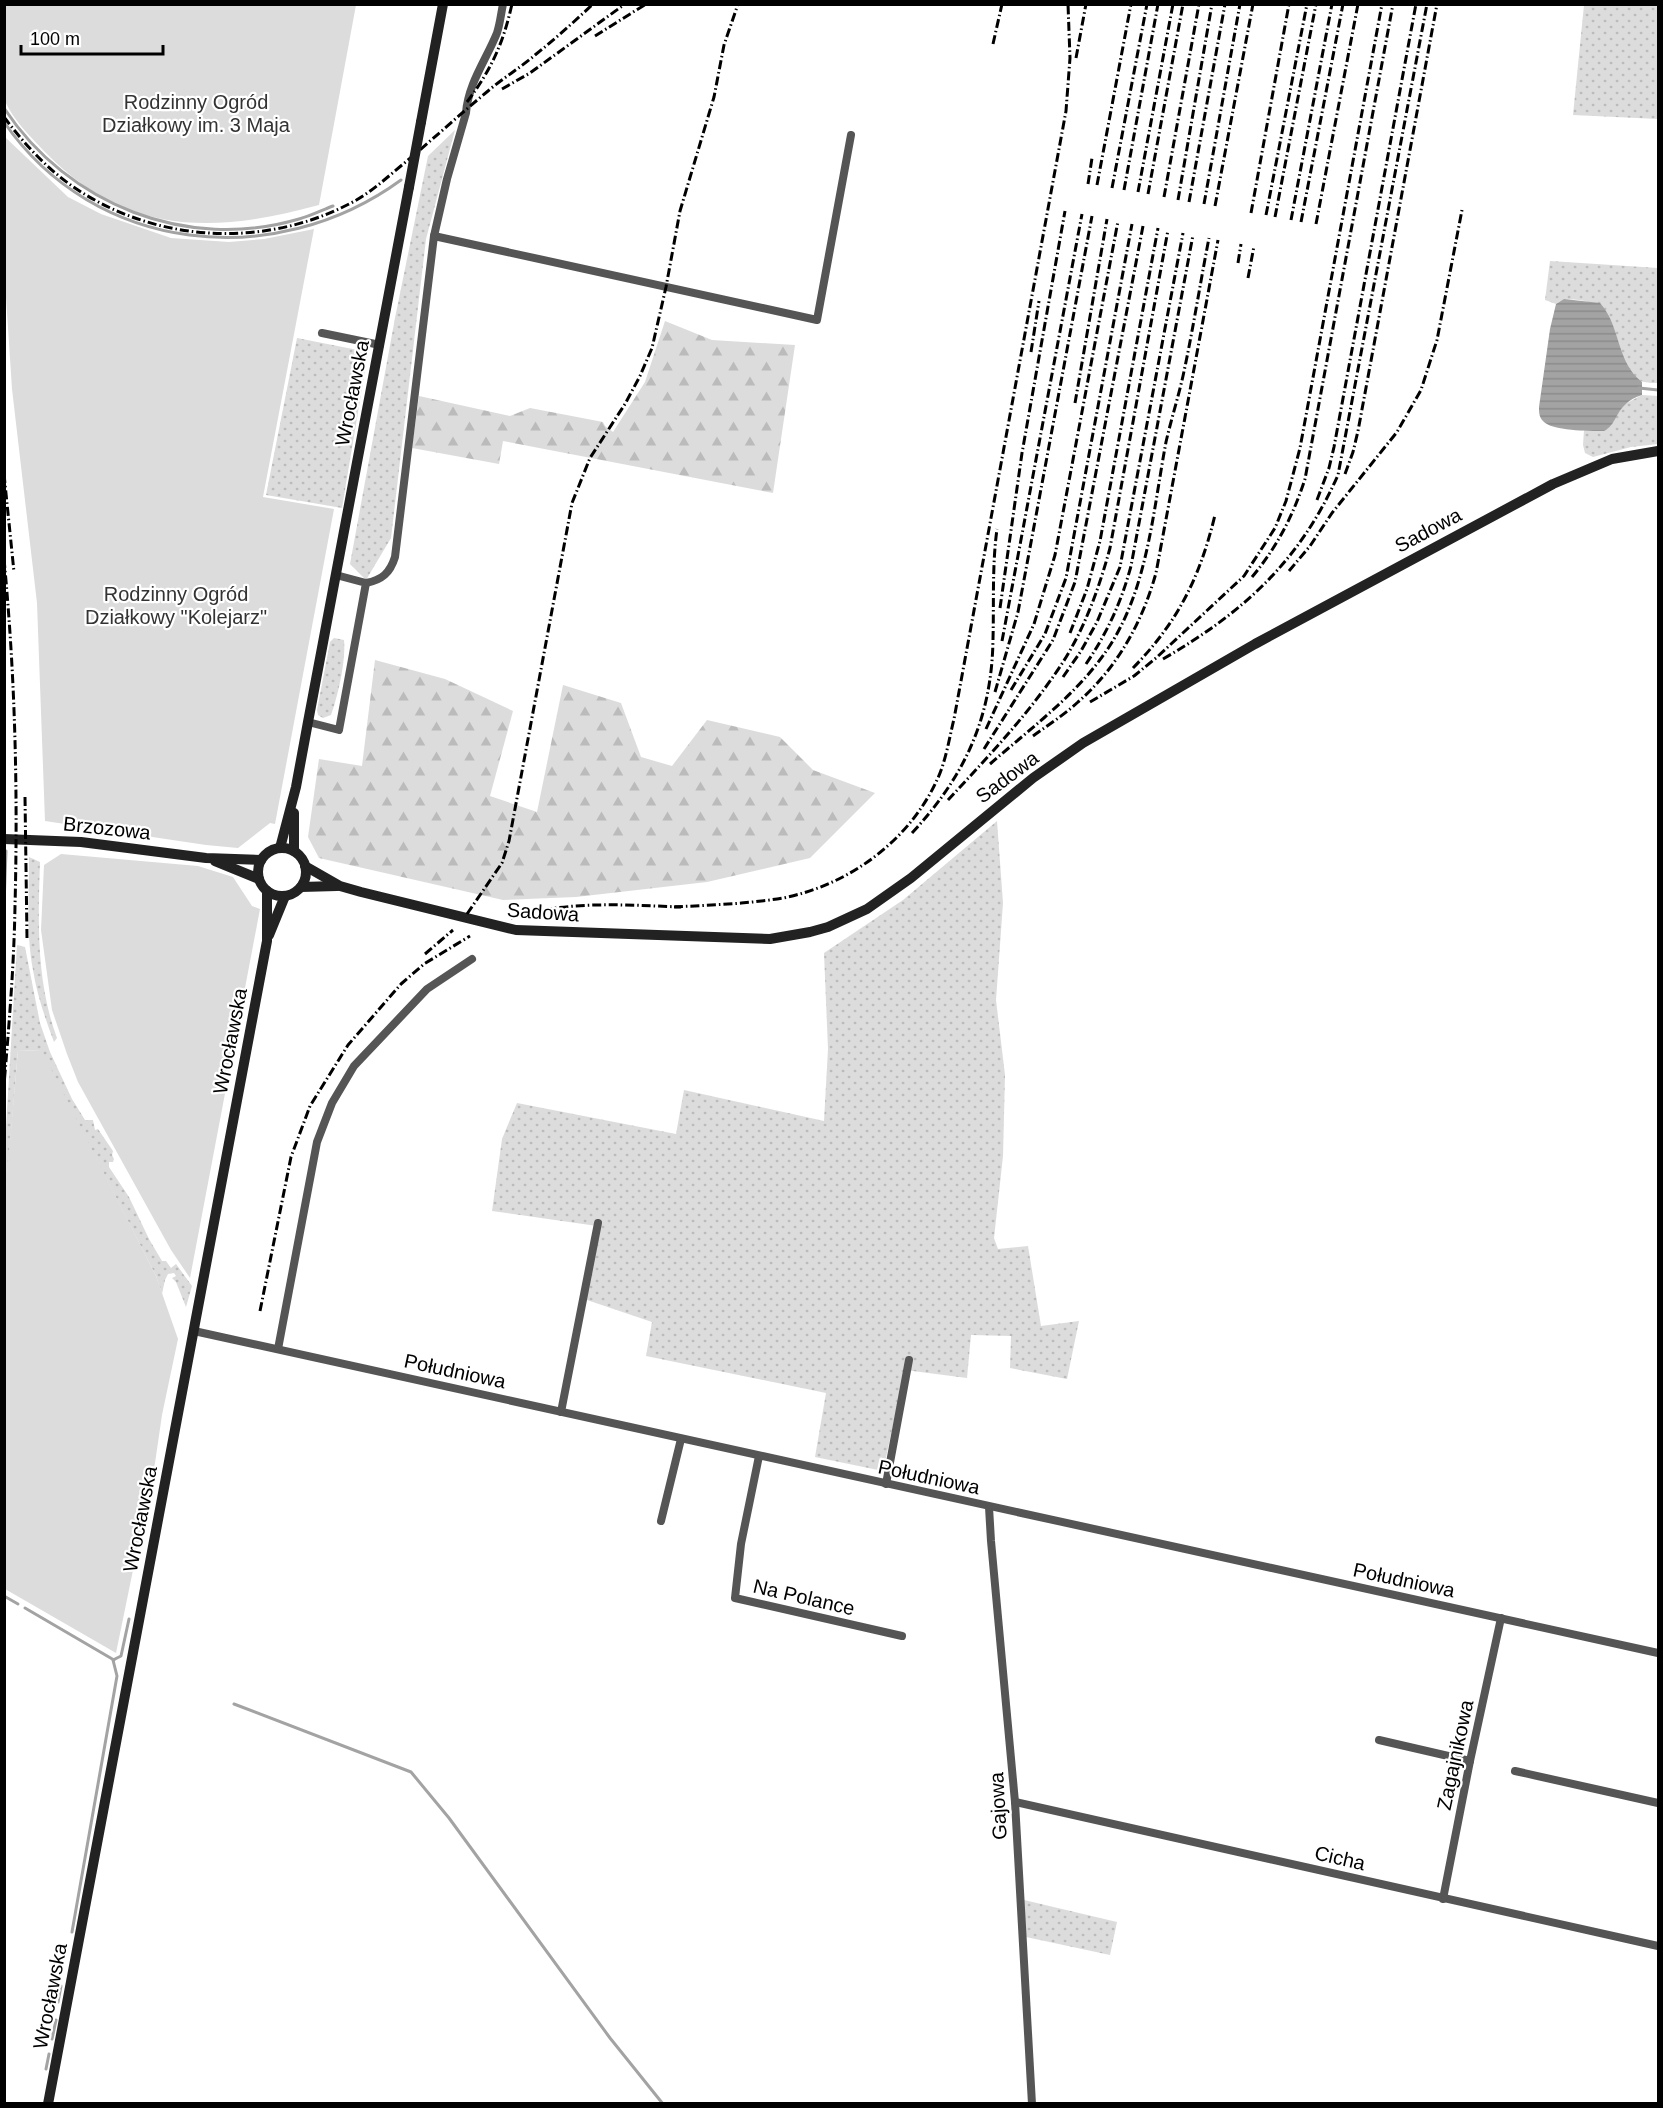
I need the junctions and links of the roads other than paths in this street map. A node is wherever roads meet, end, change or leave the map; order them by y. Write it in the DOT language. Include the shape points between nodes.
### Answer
graph roads {
  1 [pos="443,4"];
  2 [pos="503,4"];
  3 [pos="851,135"];
  4 [pos="434,236"];
  5 [pos="322,333"];
  6 [pos="380,345"];
  7 [pos="1659,451"];
  8 [pos="336,575"];
  9 [pos="366,583"];
  10 [pos="308,722"];
  11 [pos="296,787"];
  12 [pos="4,839"];
  13 [pos="280,848"];
  14 [pos="294,851"];
  15 [pos="206,858"];
  16 [pos="261,860"];
  17 [pos="305,866"];
  18 [pos="259,879"];
  19 [pos="340,886"];
  20 [pos="301,887"];
  21 [pos="267,891"];
  22 [pos="285,896"];
  23 [pos="267,941"];
  24 [pos="472,959"];
  25 [pos="598,1223"];
  26 [pos="197,1332"];
  27 [pos="278,1349"];
  28 [pos="909,1360"];
  29 [pos="561,1412"];
  30 [pos="681,1439"];
  31 [pos="759,1456"];
  32 [pos="886,1484"];
  33 [pos="989,1507"];
  34 [pos="662,1521"];
  35 [pos="1501,1618"];
  36 [pos="902,1636"];
  37 [pos="1659,1653"];
  38 [pos="1379,1740"];
  39 [pos="1470,1761"];
  40 [pos="1515,1771"];
  41 [pos="1015,1802"];
  42 [pos="1659,1803"];
  43 [pos="1443,1899"];
  44 [pos="1659,1946"];
  45 [pos="48,2103"];
  46 [pos="1032,2103"];
  1 -- 6 [label="main road, Wrocławska, bridge"];
  2 -- 4 [label="street" via="498,31 466,103"];
  3 -- 4 [label="street" via="817,320"];
  4 -- 9 [label="street" via="395,557 386,576"];
  5 -- 6 [label="street"];
  6 -- 8 [label="main road, Wrocławska"];
  7 -- 19 [label="main road, Sadowa" via="1612,459 1553,484 1154,701 1033,778 867,909 828,927 770,939 516,930"];
  8 -- 9 [label="street"];
  8 -- 10 [label="main road, Wrocławska"];
  9 -- 10 [label="street" via="339,730"];
  10 -- 11 [label="main road, Wrocławska"];
  11 -- 13 [label="main road, Wrocławska"];
  11 -- 14 [label="main road, Wrocławska"];
  12 -- 15 [label="main road, Brzozowa" via="81,842"];
  13 -- 14 [label="main road"];
  13 -- 16 [label="main road"];
  14 -- 17 [label="main road"];
  15 -- 16 [label="main road, Brzozowa"];
  15 -- 18 [label="main road, Brzozowa"];
  16 -- 18 [label="main road"];
  17 -- 19 [label="main road, Sadowa"];
  17 -- 20 [label="main road"];
  18 -- 21 [label="main road"];
  19 -- 20 [label="main road, Sadowa"];
  20 -- 22 [label="main road"];
  21 -- 22 [label="main road"];
  21 -- 23 [label="main road, Wrocławska"];
  22 -- 23 [label="main road, Wrocławska"];
  23 -- 26 [label="main road, Wrocławska" via="198,1306"];
  24 -- 27 [label="street" via="427,989 354,1066 332,1103 317,1142"];
  25 -- 29 [label="street"];
  26 -- 27 [label="street, Południowa"];
  26 -- 45 [label="main road, Wrocławska" via="190,1352"];
  27 -- 29 [label="street, Południowa"];
  28 -- 32 [label="street"];
  29 -- 30 [label="street, Południowa"];
  30 -- 31 [label="street, Południowa"];
  30 -- 34 [label="street"];
  31 -- 32 [label="street, Południowa"];
  31 -- 36 [label="street, Na Polance" via="741,1544 735,1598"];
  32 -- 33 [label="street, Południowa"];
  33 -- 35 [label="street, Południowa"];
  33 -- 41 [label="street, Gajowa"];
  35 -- 37 [label="street, Południowa"];
  35 -- 39 [label="street, Zagajnikowa"];
  38 -- 39 [label="street"];
  39 -- 43 [label="street, Zagajnikowa"];
  40 -- 42 [label="street"];
  41 -- 43 [label="street, Cicha"];
  41 -- 46 [label="street, Gajowa"];
  43 -- 44 [label="street, Cicha"];
}
